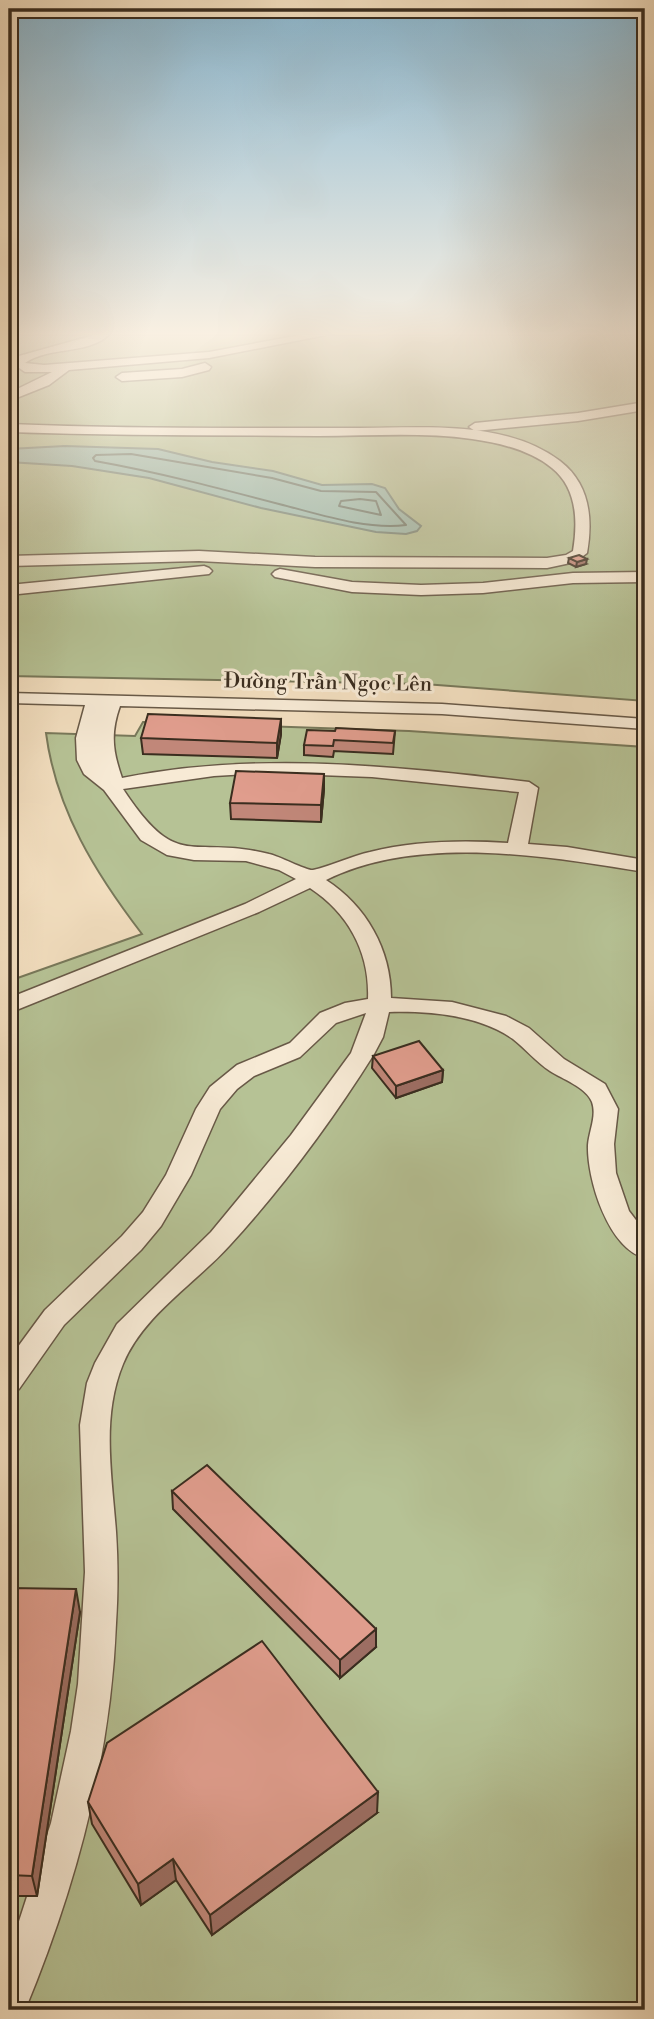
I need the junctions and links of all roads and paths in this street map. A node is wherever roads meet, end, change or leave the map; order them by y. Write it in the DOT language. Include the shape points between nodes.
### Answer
graph roads {
  1 [pos="39,429"];
  2 [pos="410,429"];
  3 [pos="434,429"];
  4 [pos="422,430"];
  5 [pos="9,561"];
  6 [pos="554,562"];
  7 [pos="645,577"];
  8 [pos="565,579"];
  9 [pos="9,590"];
  10 [pos="9,698"];
  11 [pos="104,701"];
  12 [pos="645,724"];
  13 [pos="111,786"];
  14 [pos="517,849"];
  15 [pos="645,866"];
  16 [pos="310,878"];
  17 [pos="379,1005"];
  18 [pos="9,1006"];
  19 [pos="645,1248"];
  20 [pos="9,1381"];
  21 [pos="9,2000"];
  1 -- 4 [label="street" via="130,433"];
  2 -- 4 [label="street"];
  3 -- 4 [label="street"];
  4 -- 6 [label="street" via="495,439 531,450 558,466 580,495 584,516 580,553"];
  5 -- 6 [label="street" via="199,556 315,562"];
  6 -- 8 [label="street"];
  7 -- 8 [label="street"];
  8 -- 9 [label="street" via="401,590 277,574 200,571"];
  10 -- 11 [label="street, Đường Trần Ngọc Lên"];
  11 -- 12 [label="street, Đường Trần Ngọc Lên" via="479,711"];
  11 -- 13 [label="street" via="84,734 85,757 96,779"];
  13 -- 14 [label="street" via="173,774 251,769 382,773 529,788"];
  13 -- 16 [label="street" via="144,832 161,845 189,854 268,859"];
  14 -- 15 [label="street"];
  14 -- 16 [label="street" via="418,849 351,863"];
  16 -- 17 [label="street" via="349,912 371,944 379,976"];
  16 -- 18 [label="street" via="252,908"];
  17 -- 19 [label="street" via="415,1004 501,1023 523,1034 548,1058 594,1088 607,1112 601,1144 608,1190 620,1220"];
  17 -- 20 [label="street" via="323,1020 294,1051 245,1070 221,1091 151,1220 115,1262 46,1326"];
  17 -- 21 [label="street" via="362,1054 314,1122 217,1242 135,1320 101,1383 94,1458 102,1583 93,1703 65,1837"];
}
